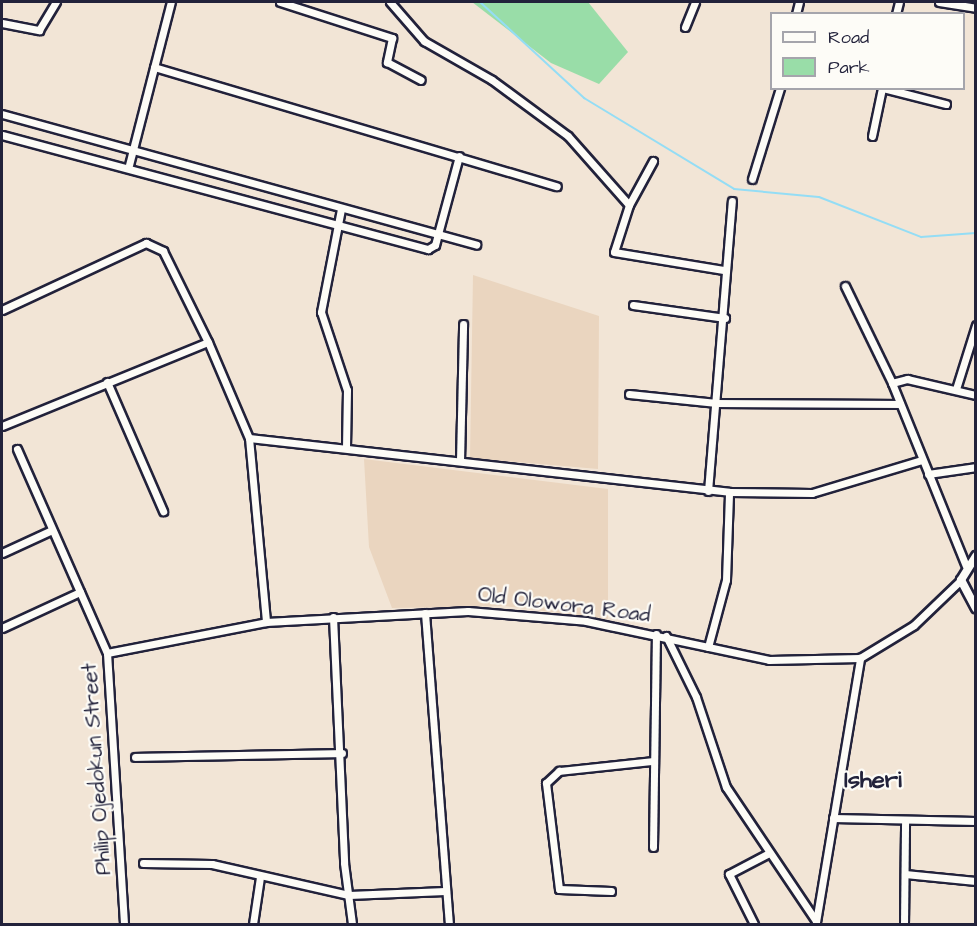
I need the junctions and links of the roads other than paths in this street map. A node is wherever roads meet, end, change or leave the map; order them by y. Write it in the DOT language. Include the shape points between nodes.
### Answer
graph roads {
  1 [pos="56,2"];
  2 [pos="171,2"];
  3 [pos="280,2"];
  4 [pos="390,2"];
  5 [pos="695,2"];
  6 [pos="939,2"];
  7 [pos="975,8"];
  8 [pos="2,23"];
  9 [pos="685,27"];
  10 [pos="154,67"];
  11 [pos="421,80"];
  12 [pos="779,90"];
  13 [pos="882,90"];
  14 [pos="890,90"];
  15 [pos="946,104"];
  16 [pos="2,114"];
  17 [pos="2,135"];
  18 [pos="872,136"];
  19 [pos="132,148"];
  20 [pos="459,156"];
  21 [pos="653,161"];
  22 [pos="129,165"];
  23 [pos="752,179"];
  24 [pos="557,186"];
  25 [pos="732,201"];
  26 [pos="629,205"];
  27 [pos="341,209"];
  28 [pos="338,227"];
  29 [pos="438,234"];
  30 [pos="476,245"];
  31 [pos="724,270"];
  32 [pos="845,286"];
  33 [pos="633,305"];
  34 [pos="2,310"];
  35 [pos="725,318"];
  36 [pos="463,324"];
  37 [pos="975,325"];
  38 [pos="208,342"];
  39 [pos="107,382"];
  40 [pos="892,383"];
  41 [pos="956,389"];
  42 [pos="629,394"];
  43 [pos="975,395"];
  44 [pos="717,403"];
  45 [pos="900,404"];
  46 [pos="2,426"];
  47 [pos="249,438"];
  48 [pos="346,448"];
  49 [pos="17,450"];
  50 [pos="922,460"];
  51 [pos="460,461"];
  52 [pos="975,467"];
  53 [pos="928,474"];
  54 [pos="708,490"];
  55 [pos="729,492"];
  56 [pos="163,511"];
  57 [pos="52,530"];
  58 [pos="2,553"];
  59 [pos="975,556"];
  60 [pos="966,566"];
  61 [pos="961,580"];
  62 [pos="80,592"];
  63 [pos="975,608"];
  64 [pos="425,613"];
  65 [pos="333,617"];
  66 [pos="266,622"];
  67 [pos="2,628"];
  68 [pos="656,634"];
  69 [pos="666,636"];
  70 [pos="708,647"];
  71 [pos="107,653"];
  72 [pos="860,658"];
  73 [pos="342,753"];
  74 [pos="135,757"];
  75 [pos="652,761"];
  76 [pos="833,818"];
  77 [pos="975,821"];
  78 [pos="905,822"];
  79 [pos="653,847"];
  80 [pos="769,853"];
  81 [pos="143,863"];
  82 [pos="905,874"];
  83 [pos="260,877"];
  84 [pos="975,881"];
  85 [pos="445,891"];
  86 [pos="610,891"];
  87 [pos="349,895"];
  88 [pos="816,923"];
  89 [pos="124,924"];
  90 [pos="253,924"];
  91 [pos="352,924"];
  92 [pos="449,924"];
  93 [pos="754,924"];
  94 [pos="904,924"];
  1 -- 8 [label="street" via="39,30"];
  2 -- 10 [label="street"];
  3 -- 11 [label="street" via="392,38 387,62"];
  4 -- 26 [label="street" via="424,41 492,80 568,136"];
  5 -- 9 [label="street"];
  6 -- 7 [label="street"];
  10 -- 19 [label="street"];
  10 -- 20 [label="street"];
  12 -- 23 [label="street"];
  13 -- 18 [label="street"];
  14 -- 15 [label="street"];
  16 -- 19 [label="street"];
  17 -- 22 [label="street"];
  19 -- 22 [label="street"];
  19 -- 27 [label="street"];
  20 -- 24 [label="street"];
  20 -- 29 [label="street"];
  21 -- 26 [label="street"];
  22 -- 28 [label="street"];
  25 -- 31 [label="street"];
  26 -- 31 [label="street" via="613,246 616,253"];
  27 -- 28 [label="street"];
  27 -- 29 [label="street"];
  28 -- 29 [label="street" via="428,249"];
  28 -- 48 [label="street" via="321,312 347,390"];
  29 -- 30 [label="street"];
  31 -- 35 [label="street"];
  32 -- 40 [label="street"];
  33 -- 35 [label="street"];
  34 -- 38 [label="street" via="146,243 163,252"];
  35 -- 44 [label="street"];
  36 -- 51 [label="street"];
  37 -- 41 [label="street"];
  38 -- 39 [label="street"];
  38 -- 47 [label="street"];
  39 -- 46 [label="street"];
  39 -- 56 [label="street"];
  40 -- 41 [label="street" via="907,379"];
  40 -- 45 [label="street"];
  41 -- 43 [label="street"];
  42 -- 44 [label="street"];
  44 -- 45 [label="street"];
  44 -- 54 [label="street"];
  45 -- 50 [label="street"];
  47 -- 48 [label="street"];
  47 -- 66 [label="street"];
  48 -- 51 [label="street"];
  49 -- 57 [label="street, Philip Ojedokun Street"];
  50 -- 53 [label="street"];
  50 -- 55 [label="street" via="812,493"];
  51 -- 54 [label="street"];
  52 -- 53 [label="street"];
  53 -- 60 [label="street"];
  54 -- 55 [label="street"];
  55 -- 70 [label="street" via="726,580"];
  57 -- 58 [label="street"];
  57 -- 62 [label="street, Philip Ojedokun Street"];
  59 -- 60 [label="street"];
  60 -- 61 [label="street"];
  61 -- 63 [label="street"];
  61 -- 72 [label="street" via="914,625"];
  62 -- 67 [label="street"];
  62 -- 71 [label="street, Philip Ojedokun Street"];
  64 -- 65 [label="street, Old Olowora Road"];
  64 -- 68 [label="street, Old Olowora Road" via="509,613"];
  64 -- 85 [label="street"];
  65 -- 66 [label="street, Old Olowora Road"];
  65 -- 73 [label="street"];
  66 -- 71 [label="street, Old Olowora Road"];
  68 -- 69 [label="street, Old Olowora Road"];
  68 -- 75 [label="street"];
  69 -- 70 [label="street, Old Olowora Road"];
  69 -- 80 [label="street" via="700,707 726,787"];
  70 -- 72 [label="street, Old Olowora Road" via="769,660"];
  71 -- 89 [label="street, Philip Ojedokun Street"];
  72 -- 76 [label="street"];
  73 -- 74 [label="street"];
  73 -- 87 [label="street"];
  75 -- 79 [label="street"];
  75 -- 86 [label="street" via="559,771 546,783 559,889"];
  76 -- 78 [label="street"];
  76 -- 88 [label="street"];
  77 -- 78 [label="street"];
  78 -- 82 [label="street"];
  80 -- 88 [label="street"];
  80 -- 93 [label="street" via="729,874"];
  81 -- 83 [label="street" via="212,864"];
  82 -- 84 [label="street"];
  82 -- 94 [label="street"];
  83 -- 87 [label="street"];
  83 -- 90 [label="street"];
  85 -- 87 [label="street"];
  85 -- 92 [label="street"];
  87 -- 91 [label="street"];
}
